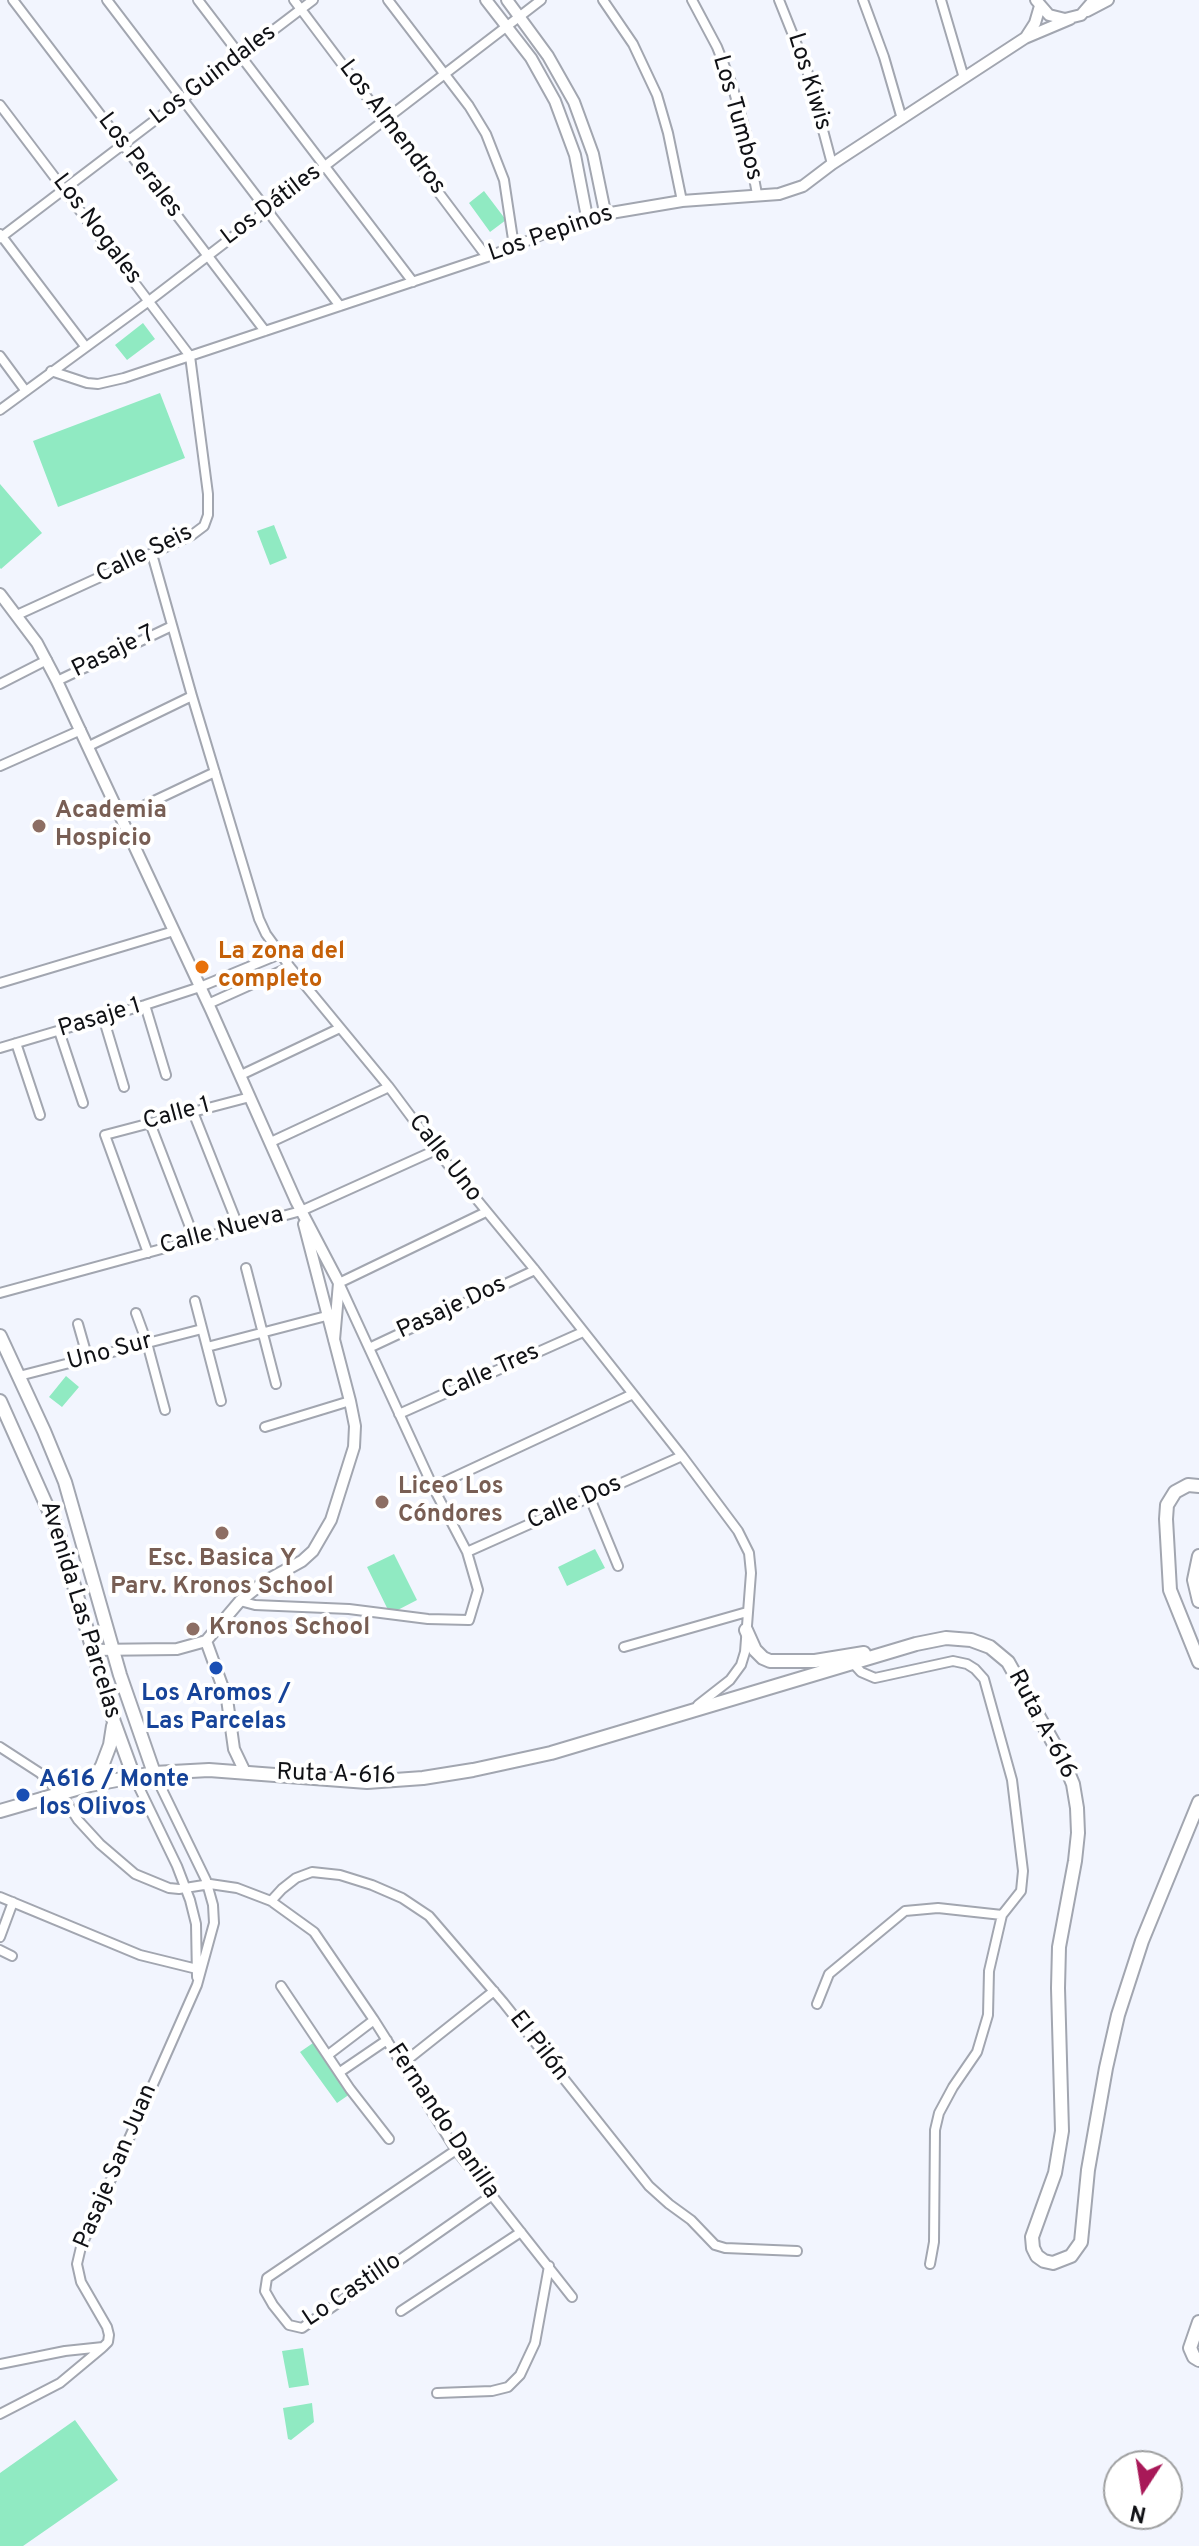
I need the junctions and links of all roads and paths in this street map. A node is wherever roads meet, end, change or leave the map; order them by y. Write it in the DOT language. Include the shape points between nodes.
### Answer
graph roads {
  1 [pos="13,0"];
  2 [pos="107,0"];
  3 [pos="198,0"];
  4 [pos="294,0"];
  5 [pos="313,0"];
  6 [pos="388,0"];
  7 [pos="486,0"];
  8 [pos="507,0"];
  9 [pos="541,0"];
  10 [pos="603,0"];
  11 [pos="692,0"];
  12 [pos="779,0"];
  13 [pos="863,0"];
  14 [pos="941,0"];
  15 [pos="1094,0"];
  16 [pos="1108,0"];
  17 [pos="1038,2"];
  18 [pos="301,9"];
  19 [pos="1085,12"];
  20 [pos="519,16"];
  21 [pos="1070,19"];
  22 [pos="506,26"];
  23 [pos="1025,38"];
  24 [pos="240,56"];
  25 [pos="445,74"];
  26 [pos="964,78"];
  27 [pos="182,100"];
  28 [pos="0,105"];
  29 [pos="386,119"];
  30 [pos="902,119"];
  31 [pos="123,145"];
  32 [pos="832,164"];
  33 [pos="324,166"];
  34 [pos="65,189"];
  35 [pos="757,194"];
  36 [pos="682,201"];
  37 [pos="267,210"];
  38 [pos="605,212"];
  39 [pos="587,217"];
  40 [pos="1,236"];
  41 [pos="514,246"];
  42 [pos="208,255"];
  43 [pos="487,257"];
  44 [pos="413,282"];
  45 [pos="149,301"];
  46 [pos="340,306"];
  47 [pos="265,331"];
  48 [pos="85,346"];
  49 [pos="0,356"];
  50 [pos="190,356"];
  51 [pos="51,371"];
  52 [pos="25,390"];
  53 [pos="0,410"];
  54 [pos="152,554"];
  55 [pos="0,594"];
  56 [pos="17,615"];
  57 [pos="172,626"];
  58 [pos="47,660"];
  59 [pos="57,681"];
  60 [pos="0,684"];
  61 [pos="192,696"];
  62 [pos="81,730"];
  63 [pos="89,746"];
  64 [pos="0,766"];
  65 [pos="215,772"];
  66 [pos="120,817"];
  67 [pos="174,931"];
  68 [pos="280,954"];
  69 [pos="290,967"];
  70 [pos="0,983"];
  71 [pos="200,987"];
  72 [pos="208,1004"];
  73 [pos="145,1005"];
  74 [pos="103,1017"];
  75 [pos="340,1028"];
  76 [pos="59,1031"];
  77 [pos="16,1043"];
  78 [pos="0,1048"];
  79 [pos="166,1075"];
  80 [pos="241,1075"];
  81 [pos="124,1087"];
  82 [pos="389,1087"];
  83 [pos="250,1097"];
  84 [pos="83,1103"];
  85 [pos="193,1112"];
  86 [pos="40,1115"];
  87 [pos="150,1123"];
  88 [pos="271,1142"];
  89 [pos="436,1150"];
  90 [pos="301,1211"];
  91 [pos="486,1212"];
  92 [pos="239,1228"];
  93 [pos="195,1240"];
  94 [pos="148,1253"];
  95 [pos="246,1268"];
  96 [pos="535,1270"];
  97 [pos="339,1283"];
  98 [pos="0,1293"];
  99 [pos="195,1301"];
  100 [pos="136,1313"];
  101 [pos="332,1314"];
  102 [pos="78,1324"];
  103 [pos="202,1329"];
  104 [pos="583,1332"];
  105 [pos="262,1334"];
  106 [pos="0,1336"];
  107 [pos="147,1343"];
  108 [pos="207,1347"];
  109 [pos="369,1348"];
  110 [pos="88,1359"];
  111 [pos="19,1376"];
  112 [pos="276,1384"];
  113 [pos="633,1394"];
  114 [pos="0,1401"];
  115 [pos="221,1401"];
  116 [pos="350,1401"];
  117 [pos="165,1410"];
  118 [pos="399,1414"];
  119 [pos="265,1427"];
  120 [pos="682,1456"];
  121 [pos="1199,1486"];
  122 [pos="433,1487"];
  123 [pos="590,1498"];
  124 [pos="467,1552"];
  125 [pos="1199,1556"];
  126 [pos="618,1566"];
  127 [pos="240,1601"];
  128 [pos="1199,1601"];
  129 [pos="747,1612"];
  130 [pos="746,1630"];
  131 [pos="206,1641"];
  132 [pos="624,1647"];
  133 [pos="112,1649"];
  134 [pos="92,1650"];
  135 [pos="849,1660"];
  136 [pos="1199,1662"];
  137 [pos="688,1712"];
  138 [pos="114,1722"];
  139 [pos="0,1747"];
  140 [pos="245,1772"];
  141 [pos="154,1773"];
  142 [pos="134,1777"];
  143 [pos="90,1785"];
  144 [pos="62,1795"];
  145 [pos="1199,1802"];
  146 [pos="0,1811"];
  147 [pos="207,1885"];
  148 [pos="186,1888"];
  149 [pos="0,1897"];
  150 [pos="271,1901"];
  151 [pos="13,1902"];
  152 [pos="1002,1915"];
  153 [pos="0,1937"];
  154 [pos="0,1950"];
  155 [pos="12,1956"];
  156 [pos="197,1969"];
  157 [pos="197,1985"];
  158 [pos="281,1986"];
  159 [pos="494,1991"];
  160 [pos="817,2004"];
  161 [pos="374,2020"];
  162 [pos="387,2040"];
  163 [pos="328,2055"];
  164 [pos="402,2064"];
  165 [pos="340,2072"];
  166 [pos="389,2139"];
  167 [pos="456,2150"];
  168 [pos="491,2196"];
  169 [pos="521,2232"];
  170 [pos="797,2251"];
  171 [pos="930,2264"];
  172 [pos="549,2266"];
  173 [pos="572,2297"];
  174 [pos="401,2311"];
  175 [pos="1199,2322"];
  176 [pos="103,2347"];
  177 [pos="1199,2360"];
  178 [pos="0,2364"];
  179 [pos="437,2393"];
  180 [pos="0,2414"];
  1 -- 31 [label="street, Los Perales"];
  2 -- 27 [label="street"];
  3 -- 24 [label="street"];
  4 -- 18 [label="street, Los Almendros"];
  5 -- 18 [label="street, Los Guindales"];
  6 -- 25 [label="street"];
  7 -- 22 [label="street"];
  8 -- 20 [label="street"];
  9 -- 20 [label="street, Los Dátiles"];
  10 -- 36 [label="street" via="633,44 657,95"];
  11 -- 35 [label="street, Los Tumbos" via="732,85"];
  12 -- 32 [label="street, Los Kiwis" via="807,70"];
  13 -- 30 [label="street"];
  14 -- 26 [label="street"];
  15 -- 19 [label="street"];
  16 -- 19 [label="street, Los Pepinos"];
  17 -- 21 [label="street" via="1053,17"];
  17 -- 23 [label="street" via="1035,23"];
  18 -- 24 [label="street, Los Guindales"];
  18 -- 29 [label="street, Los Almendros"];
  19 -- 21 [label="street, Los Pepinos"];
  20 -- 22 [label="street, Los Dátiles"];
  20 -- 38 [label="street" via="553,63 578,111"];
  21 -- 23 [label="street, Los Pepinos"];
  22 -- 25 [label="street, Los Dátiles"];
  22 -- 39 [label="street" via="539,72 563,119"];
  23 -- 26 [label="street, Los Pepinos"];
  24 -- 27 [label="street, Los Guindales"];
  24 -- 33 [label="street"];
  25 -- 29 [label="street, Los Dátiles"];
  25 -- 41 [label="street" via="493,148 504,180"];
  26 -- 30 [label="street, Los Pepinos"];
  27 -- 31 [label="street, Los Guindales"];
  27 -- 37 [label="street"];
  28 -- 34 [label="street, Los Nogales"];
  29 -- 33 [label="street, Los Dátiles"];
  29 -- 43 [label="street, Los Almendros"];
  30 -- 32 [label="street, Los Pepinos"];
  31 -- 34 [label="street, Los Guindales"];
  31 -- 42 [label="street, Los Perales"];
  32 -- 35 [label="street, Los Pepinos" via="803,186"];
  33 -- 37 [label="street, Los Dátiles"];
  33 -- 44 [label="street"];
  34 -- 40 [label="street, Los Guindales"];
  34 -- 45 [label="street, Los Nogales"];
  35 -- 36 [label="street, Los Pepinos"];
  36 -- 38 [label="street, Los Pepinos"];
  37 -- 42 [label="street, Los Dátiles"];
  37 -- 46 [label="street"];
  38 -- 39 [label="street, Los Pepinos"];
  39 -- 41 [label="street, Los Pepinos"];
  40 -- 48 [label="street"];
  41 -- 43 [label="street, Los Pepinos"];
  42 -- 45 [label="street, Los Dátiles"];
  42 -- 47 [label="street, Los Perales"];
  43 -- 44 [label="street, Los Pepinos"];
  44 -- 46 [label="street, Los Pepinos"];
  45 -- 48 [label="street, Los Dátiles"];
  45 -- 50 [label="street, Los Nogales"];
  46 -- 47 [label="street, Los Pepinos"];
  47 -- 50 [label="street, Los Pepinos"];
  48 -- 51 [label="street, Los Dátiles"];
  49 -- 52 [label="street"];
  50 -- 51 [label="street, Los Pepinos" via="98,384"];
  50 -- 54 [label="street, Calle Seis" via="208,515 192,535"];
  51 -- 52 [label="street, Los Dátiles"];
  52 -- 53 [label="street, Los Dátiles"];
  54 -- 56 [label="street, Calle Seis"];
  54 -- 57 [label="street, Calle Uno"];
  55 -- 56 [label="street"];
  56 -- 58 [label="street"];
  57 -- 59 [label="street, Pasaje 7"];
  57 -- 61 [label="street, Calle Uno"];
  58 -- 59 [label="street"];
  58 -- 60 [label="street"];
  59 -- 62 [label="street"];
  61 -- 63 [label="street"];
  61 -- 65 [label="street, Calle Uno"];
  62 -- 63 [label="street"];
  62 -- 64 [label="street"];
  63 -- 66 [label="street"];
  65 -- 66 [label="street"];
  65 -- 68 [label="street, Calle Uno" via="259,919"];
  66 -- 67 [label="street"];
  67 -- 70 [label="street"];
  67 -- 71 [label="street"];
  68 -- 69 [label="street, Calle Uno"];
  68 -- 71 [label="street, Pasaje 1"];
  69 -- 72 [label="street"];
  69 -- 75 [label="street, Calle Uno"];
  71 -- 72 [label="street"];
  71 -- 73 [label="street, Pasaje 1"];
  72 -- 80 [label="street"];
  73 -- 74 [label="street, Pasaje 1"];
  73 -- 79 [label="street"];
  74 -- 76 [label="street, Pasaje 1"];
  74 -- 81 [label="street"];
  75 -- 80 [label="street"];
  75 -- 82 [label="street, Calle Uno"];
  76 -- 77 [label="street, Pasaje 1"];
  76 -- 84 [label="street"];
  77 -- 78 [label="street, Pasaje 1"];
  77 -- 86 [label="street"];
  80 -- 83 [label="street"];
  82 -- 88 [label="street"];
  82 -- 89 [label="street, Calle Uno"];
  83 -- 85 [label="street, Calle 1"];
  83 -- 88 [label="street"];
  85 -- 87 [label="street, Calle 1"];
  85 -- 92 [label="street"];
  87 -- 93 [label="street"];
  87 -- 94 [label="street, Calle 1" via="105,1135"];
  88 -- 90 [label="street"];
  89 -- 90 [label="street, Calle Nueva"];
  89 -- 91 [label="street, Calle Uno"];
  90 -- 92 [label="street, Calle Nueva"];
  90 -- 97 [label="street"];
  90 -- 101 [label="street"];
  91 -- 96 [label="street, Calle Uno"];
  91 -- 97 [label="street"];
  92 -- 93 [label="street, Calle Nueva"];
  93 -- 94 [label="street, Calle Nueva"];
  94 -- 98 [label="street, Calle Nueva"];
  95 -- 105 [label="street"];
  96 -- 104 [label="street, Calle Uno"];
  96 -- 109 [label="street, Pasaje Dos"];
  97 -- 101 [label="street"];
  97 -- 109 [label="street"];
  99 -- 103 [label="street"];
  100 -- 107 [label="street"];
  101 -- 105 [label="street"];
  101 -- 116 [label="street"];
  102 -- 110 [label="street"];
  103 -- 107 [label="street, Uno Sur"];
  103 -- 108 [label="street"];
  104 -- 113 [label="street, Calle Uno"];
  104 -- 118 [label="street, Calle Tres"];
  105 -- 108 [label="street"];
  105 -- 112 [label="street"];
  106 -- 111 [label="main road, Avenida Las Parcelas"];
  107 -- 110 [label="street, Uno Sur"];
  107 -- 117 [label="street"];
  108 -- 115 [label="street"];
  109 -- 118 [label="street"];
  110 -- 111 [label="street, Uno Sur"];
  111 -- 133 [label="main road, Avenida Las Parcelas" via="68,1492"];
  113 -- 120 [label="street, Calle Uno"];
  113 -- 122 [label="street"];
  114 -- 134 [label="main road, Avenida Las Parcelas" via="58,1531"];
  116 -- 119 [label="street"];
  116 -- 127 [label="street" via="354,1447 322,1538 302,1561"];
  118 -- 122 [label="street"];
  120 -- 123 [label="street, Calle Dos"];
  120 -- 129 [label="street, Calle Uno" via="749,1553"];
  121 -- 136 [label="main road" via="1175,1492 1166,1519 1170,1590"];
  122 -- 124 [label="street"];
  123 -- 124 [label="street, Calle Dos"];
  123 -- 126 [label="street"];
  124 -- 127 [label="street" via="478,1590 469,1620"];
  125 -- 128 [label="main road" via="1194,1580"];
  127 -- 131 [label="street"];
  129 -- 130 [label="street, Calle Uno"];
  129 -- 132 [label="street"];
  130 -- 135 [label="main road" via="755,1650 770,1661"];
  130 -- 137 [label="street, Calle Uno" via="741,1665"];
  131 -- 133 [label="street" via="177,1649"];
  131 -- 140 [label="street"];
  133 -- 134 [label="street"];
  133 -- 141 [label="main road, Avenida Las Parcelas"];
  134 -- 138 [label="main road, Avenida Las Parcelas"];
  135 -- 137 [label="main road, Ruta A-616"];
  135 -- 145 [label="main road, Ruta A-616" via="946,1638 990,1647 1008,1662 1073,1784 1078,1833 1059,1947 1062,2131 1055,2173 1032,2237 1034,2252 1044,2261 1067,2258 1081,2242 1088,2170 1118,2015"];
  135 -- 152 [label="street" via="875,1678 953,1661 967,1664 984,1679 1012,1780 1023,1871 1021,1891"];
  137 -- 140 [label="main road, Ruta A-616" via="551,1753 423,1778 367,1782"];
  138 -- 142 [label="main road, Avenida Las Parcelas"];
  138 -- 143 [label="main road" via="110,1745"];
  139 -- 144 [label="street"];
  140 -- 141 [label="main road, Ruta A-616"];
  141 -- 142 [label="main road, Ruta A-616"];
  141 -- 147 [label="street"];
  142 -- 143 [label="main road, Ruta A-616"];
  142 -- 148 [label="street, Pasaje San Juan"];
  143 -- 144 [label="main road, Ruta A-616"];
  144 -- 146 [label="main road, Ruta A-616"];
  144 -- 148 [label="street" via="78,1820 122,1865 169,1888"];
  147 -- 148 [label="street"];
  147 -- 150 [label="street" via="237,1888"];
  147 -- 157 [label="street, Pasaje San Juan" via="214,1926"];
  148 -- 156 [label="street, Pasaje San Juan" via="196,1924"];
  149 -- 151 [label="street"];
  150 -- 159 [label="street, El Pilón" via="289,1883 312,1872 372,1885 429,1916"];
  150 -- 161 [label="street, Fernando Danilla" via="321,1941"];
  151 -- 153 [label="street"];
  151 -- 156 [label="street" via="140,1955"];
  152 -- 160 [label="street" via="938,1908 905,1911 829,1974"];
  152 -- 171 [label="street" via="989,1971 985,2027 935,2130"];
  154 -- 155 [label="street"];
  156 -- 157 [label="street, Pasaje San Juan"];
  157 -- 176 [label="street, Pasaje San Juan" via="81,2247 81,2282 109,2335"];
  158 -- 163 [label="street"];
  159 -- 164 [label="street"];
  159 -- 170 [label="street, El Pilón" via="649,2186 715,2245"];
  161 -- 162 [label="street, Fernando Danilla"];
  161 -- 163 [label="street"];
  162 -- 164 [label="street, Fernando Danilla"];
  162 -- 165 [label="street"];
  163 -- 165 [label="street"];
  164 -- 167 [label="street, Fernando Danilla"];
  165 -- 166 [label="street"];
  167 -- 168 [label="street, Fernando Danilla"];
  167 -- 168 [label="street, Lo Castillo" via="267,2278 265,2291 273,2305 289,2325 302,2328"];
  168 -- 169 [label="street, Fernando Danilla"];
  169 -- 172 [label="street, Fernando Danilla"];
  169 -- 174 [label="street"];
  172 -- 173 [label="street, Fernando Danilla"];
  172 -- 179 [label="street" via="535,2343 520,2375 508,2387 492,2391"];
  175 -- 177 [label="main road" via="1190,2348"];
  176 -- 178 [label="street"];
  176 -- 180 [label="street" via="60,2383"];
}
